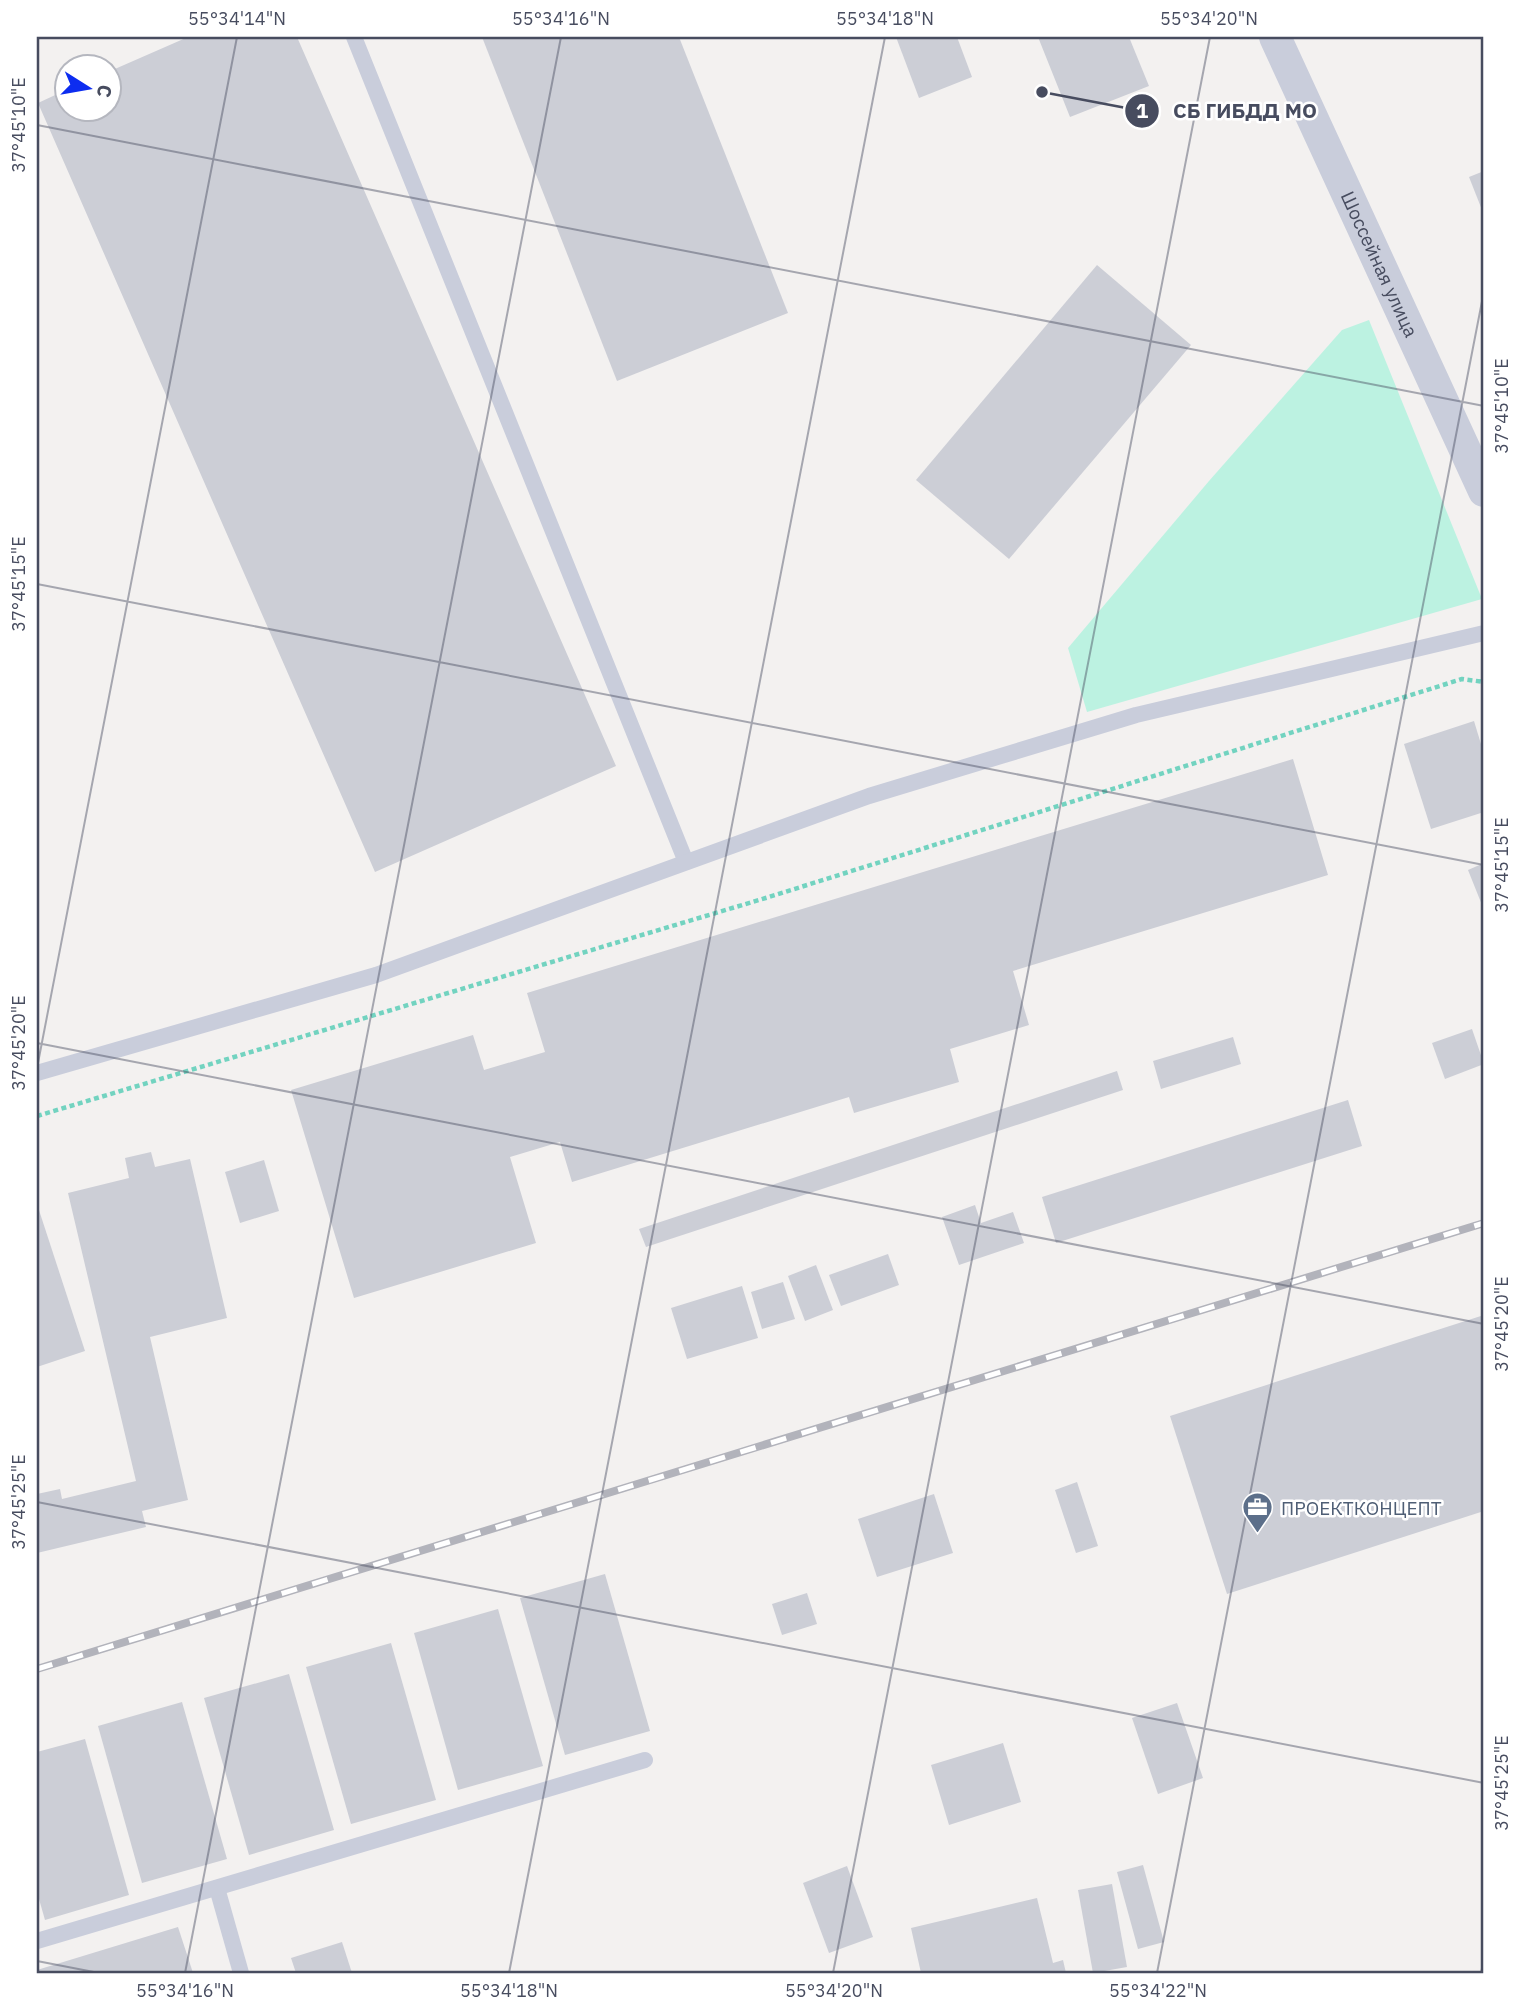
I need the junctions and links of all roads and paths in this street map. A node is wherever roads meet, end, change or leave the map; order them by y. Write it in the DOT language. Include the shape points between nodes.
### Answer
graph roads {
  1 [pos="354,37"];
  2 [pos="1275,37"];
  3 [pos="1484,491"];
  4 [pos="1484,633"];
  5 [pos="1484,681"];
  6 [pos="686,862"];
  7 [pos="37,1073"];
  8 [pos="37,1116"];
  9 [pos="645,1760"];
  10 [pos="217,1888"];
  11 [pos="37,1941"];
  12 [pos="241,1973"];
  1 -- 6 [label="lane"];
  2 -- 3 [label="street, Шоссейная улица"];
  4 -- 6 [label="lane" via="1136,715 869,796"];
  5 -- 8 [label="path" via="1462,679 769,897"];
  6 -- 7 [label="lane" via="376,975"];
  9 -- 10 [label="lane"];
  10 -- 11 [label="lane"];
  10 -- 12 [label="lane"];
}
